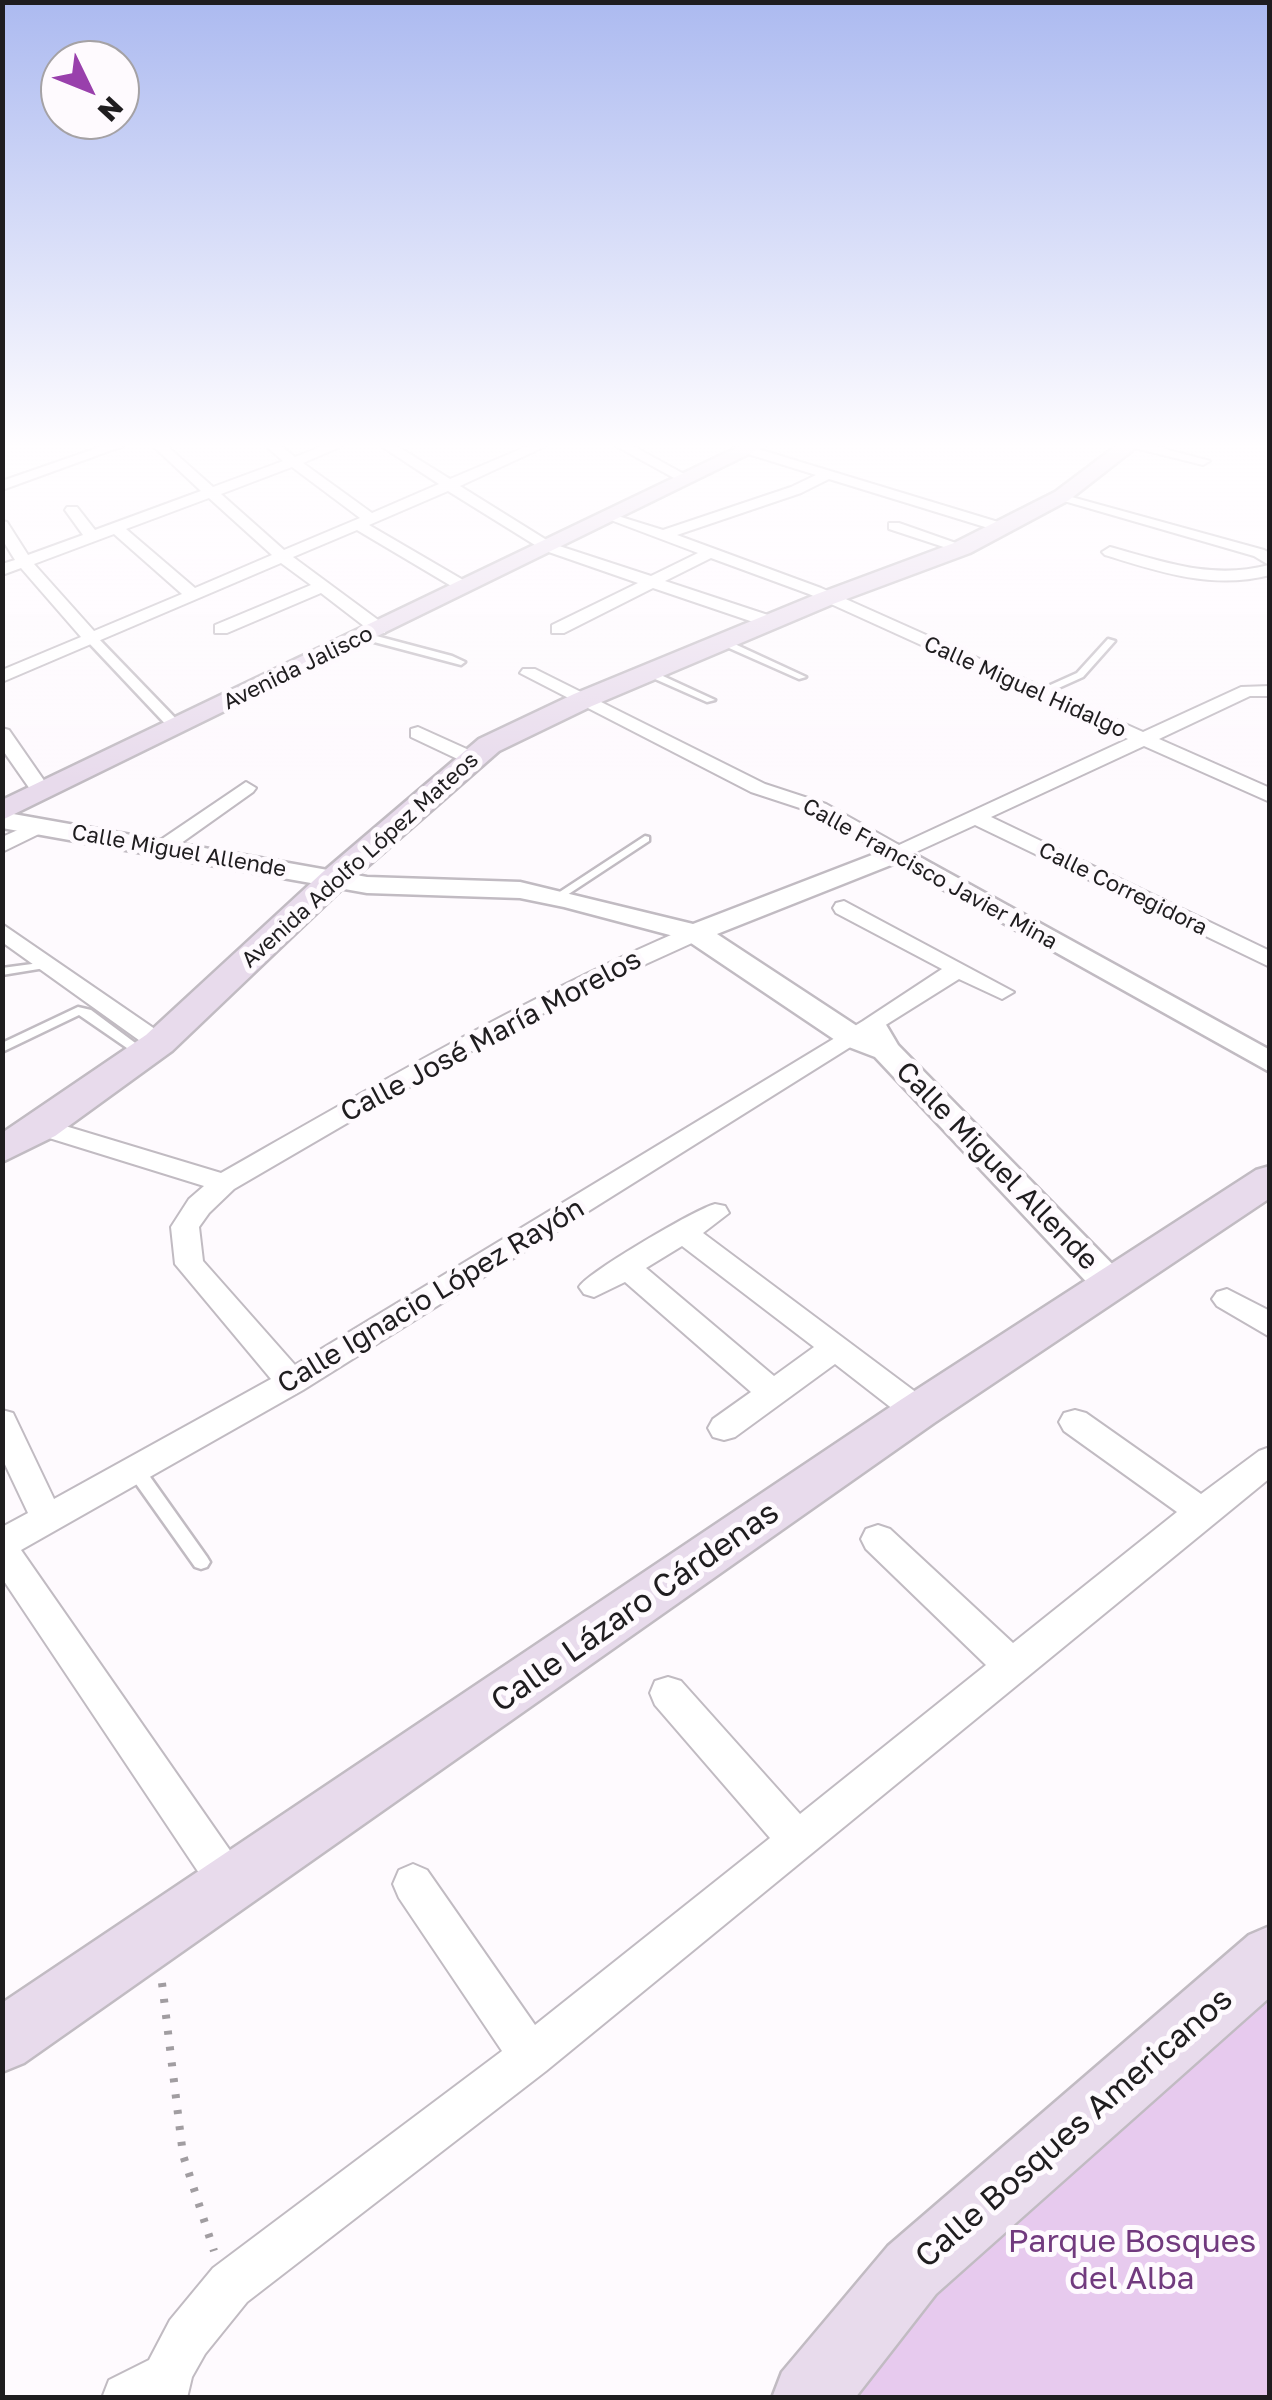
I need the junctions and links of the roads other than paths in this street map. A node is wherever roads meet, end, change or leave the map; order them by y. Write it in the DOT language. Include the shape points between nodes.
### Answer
graph roads {
  1 [pos="22,558"];
  2 [pos="34,558"];
  3 [pos="150,558"];
  4 [pos="281,558"];
  5 [pos="284,558"];
  6 [pos="420,558"];
  7 [pos="525,558"];
  8 [pos="582,558"];
  9 [pos="699,558"];
  10 [pos="731,558"];
  11 [pos="935,558"];
  12 [pos="1130,558"];
  13 [pos="24,562"];
  14 [pos="2,570"];
  15 [pos="1270,570"];
  16 [pos="652,581"];
  17 [pos="321,587"];
  18 [pos="464,587"];
  19 [pos="194,596"];
  20 [pos="826,599"];
  21 [pos="771,622"];
  22 [pos="221,629"];
  23 [pos="558,629"];
  24 [pos="372,632"];
  25 [pos="93,640"];
  26 [pos="723,642"];
  27 [pos="1111,642"];
  28 [pos="461,662"];
  29 [pos="529,673"];
  30 [pos="649,673"];
  31 [pos="2,677"];
  32 [pos="802,678"];
  33 [pos="1264,690"];
  34 [pos="1040,693"];
  35 [pos="583,700"];
  36 [pos="710,700"];
  37 [pos="177,728"];
  38 [pos="418,733"];
  39 [pos="2,734"];
  40 [pos="1144,738"];
  41 [pos="473,759"];
  42 [pos="246,788"];
  43 [pos="42,792"];
  44 [pos="1270,796"];
  45 [pos="2,812"];
  46 [pos="976,818"];
  47 [pos="2,820"];
  48 [pos="38,827"];
  49 [pos="645,838"];
  50 [pos="2,846"];
  51 [pos="163,847"];
  52 [pos="898,853"];
  53 [pos="335,878"];
  54 [pos="557,897"];
  55 [pos="844,908"];
  56 [pos="708,929"];
  57 [pos="2,931"];
  58 [pos="1270,960"];
  59 [pos="46,966"];
  60 [pos="958,969"];
  61 [pos="2,972"];
  62 [pos="1002,992"];
  63 [pos="870,1038"];
  64 [pos="2,1048"];
  65 [pos="152,1048"];
  66 [pos="1270,1064"];
  67 [pos="42,1127"];
  68 [pos="2,1150"];
  69 [pos="1269,1178"];
  70 [pos="224,1182"];
  71 [pos="715,1213"];
  72 [pos="683,1232"];
  73 [pos="626,1267"];
  74 [pos="1108,1282"];
  75 [pos="594,1287"];
  76 [pos="1227,1299"];
  77 [pos="1270,1326"];
  78 [pos="836,1347"];
  79 [pos="292,1382"];
  80 [pos="773,1393"];
  81 [pos="918,1411"];
  82 [pos="2,1422"];
  83 [pos="1075,1422"];
  84 [pos="724,1428"];
  85 [pos="1270,1460"];
  86 [pos="134,1469"];
  87 [pos="1201,1512"];
  88 [pos="47,1518"];
  89 [pos="878,1539"];
  90 [pos="2,1546"];
  91 [pos="201,1562"];
  92 [pos="1012,1666"];
  93 [pos="668,1693"];
  94 [pos="797,1840"];
  95 [pos="413,1884"];
  96 [pos="232,1886"];
  97 [pos="1270,1956"];
  98 [pos="2,2041"];
  99 [pos="532,2056"];
  100 [pos="151,2391"];
  101 [pos="808,2398"];
  1 -- 13 [label="street"];
  2 -- 13 [label="street"];
  3 -- 19 [label="street"];
  4 -- 19 [label="street"];
  5 -- 17 [label="street"];
  6 -- 18 [label="street"];
  7 -- 18 [label="main road, Avenida Jalisco"];
  8 -- 16 [label="street"];
  9 -- 16 [label="street"];
  10 -- 20 [label="street, Calle Miguel Hidalgo"];
  11 -- 20 [label="main road, Avenida Adolfo López Mateos"];
  12 -- 15 [label="street" via="1183,574"];
  13 -- 14 [label="street"];
  13 -- 25 [label="street"];
  16 -- 21 [label="street"];
  16 -- 23 [label="street"];
  17 -- 22 [label="street"];
  17 -- 24 [label="street"];
  18 -- 24 [label="main road, Avenida Jalisco"];
  19 -- 25 [label="street"];
  20 -- 21 [label="main road, Avenida Adolfo López Mateos"];
  20 -- 34 [label="street, Calle Miguel Hidalgo"];
  21 -- 26 [label="main road, Avenida Adolfo López Mateos"];
  24 -- 28 [label="lane"];
  24 -- 37 [label="main road, Avenida Jalisco"];
  25 -- 31 [label="street"];
  25 -- 37 [label="street"];
  26 -- 30 [label="main road, Avenida Adolfo López Mateos"];
  26 -- 32 [label="lane"];
  27 -- 34 [label="lane" via="1080,675"];
  29 -- 35 [label="street, Calle Francisco Javier Mina"];
  30 -- 35 [label="main road, Avenida Adolfo López Mateos"];
  30 -- 36 [label="lane"];
  33 -- 40 [label="street, Calle José María Morelos"];
  34 -- 40 [label="street, Calle Miguel Hidalgo"];
  35 -- 41 [label="main road, Avenida Adolfo López Mateos"];
  35 -- 52 [label="street, Calle Francisco Javier Mina" via="758,788 818,808"];
  37 -- 43 [label="main road, Avenida Jalisco"];
  38 -- 41 [label="street"];
  39 -- 43 [label="street"];
  40 -- 44 [label="street, Calle Miguel Hidalgo"];
  40 -- 46 [label="street, Calle José María Morelos"];
  41 -- 53 [label="main road, Avenida Adolfo López Mateos"];
  42 -- 51 [label="street"];
  43 -- 45 [label="main road, Avenida Jalisco"];
  46 -- 52 [label="street, Calle José María Morelos"];
  46 -- 58 [label="street, Calle Corregidora"];
  47 -- 48 [label="street, Calle Miguel Allende"];
  48 -- 50 [label="street"];
  48 -- 51 [label="street, Calle Miguel Allende"];
  49 -- 54 [label="lane"];
  51 -- 53 [label="street, Calle Miguel Allende"];
  52 -- 56 [label="street, Calle José María Morelos"];
  52 -- 66 [label="street, Calle Francisco Javier Mina"];
  53 -- 54 [label="street, Calle Miguel Allende"];
  53 -- 65 [label="main road, Avenida Adolfo López Mateos"];
  54 -- 56 [label="street, Calle Miguel Allende" via="651,924"];
  55 -- 60 [label="street"];
  56 -- 63 [label="street, Calle Miguel Allende"];
  56 -- 70 [label="street, Calle José María Morelos" via="615,965"];
  57 -- 59 [label="street"];
  59 -- 61 [label="lane"];
  59 -- 65 [label="street"];
  60 -- 62 [label="street"];
  60 -- 63 [label="street, Calle Ignacio López Rayón"];
  63 -- 74 [label="street, Calle Miguel Allende"];
  63 -- 79 [label="street, Calle Ignacio López Rayón"];
  64 -- 65 [label="lane" via="78,1011"];
  65 -- 67 [label="main road, Avenida Adolfo López Mateos"];
  67 -- 68 [label="main road, Avenida Adolfo López Mateos"];
  67 -- 70 [label="street"];
  69 -- 74 [label="main road, Calle Lázaro Cárdenas"];
  70 -- 79 [label="street, Calle José María Morelos" via="184,1227 189,1264"];
  71 -- 72 [label="street"];
  72 -- 73 [label="street"];
  72 -- 78 [label="street"];
  73 -- 75 [label="street"];
  73 -- 80 [label="street"];
  74 -- 81 [label="main road, Calle Lázaro Cárdenas"];
  76 -- 77 [label="street"];
  78 -- 80 [label="street"];
  78 -- 81 [label="street"];
  79 -- 86 [label="street, Calle Ignacio López Rayón"];
  80 -- 84 [label="street"];
  81 -- 96 [label="main road, Calle Lázaro Cárdenas"];
  82 -- 88 [label="street"];
  83 -- 87 [label="street"];
  85 -- 87 [label="street"];
  86 -- 88 [label="street, Calle Ignacio López Rayón"];
  86 -- 91 [label="lane"];
  87 -- 92 [label="street"];
  88 -- 90 [label="street, Calle Ignacio López Rayón"];
  89 -- 92 [label="street"];
  90 -- 96 [label="street"];
  92 -- 94 [label="street"];
  93 -- 94 [label="street"];
  94 -- 99 [label="street"];
  95 -- 99 [label="street"];
  96 -- 98 [label="main road, Calle Lázaro Cárdenas"];
  97 -- 101 [label="main road, Calle Bosques Americanos" via="912,2270"];
  99 -- 100 [label="street" via="230,2285"];
}
